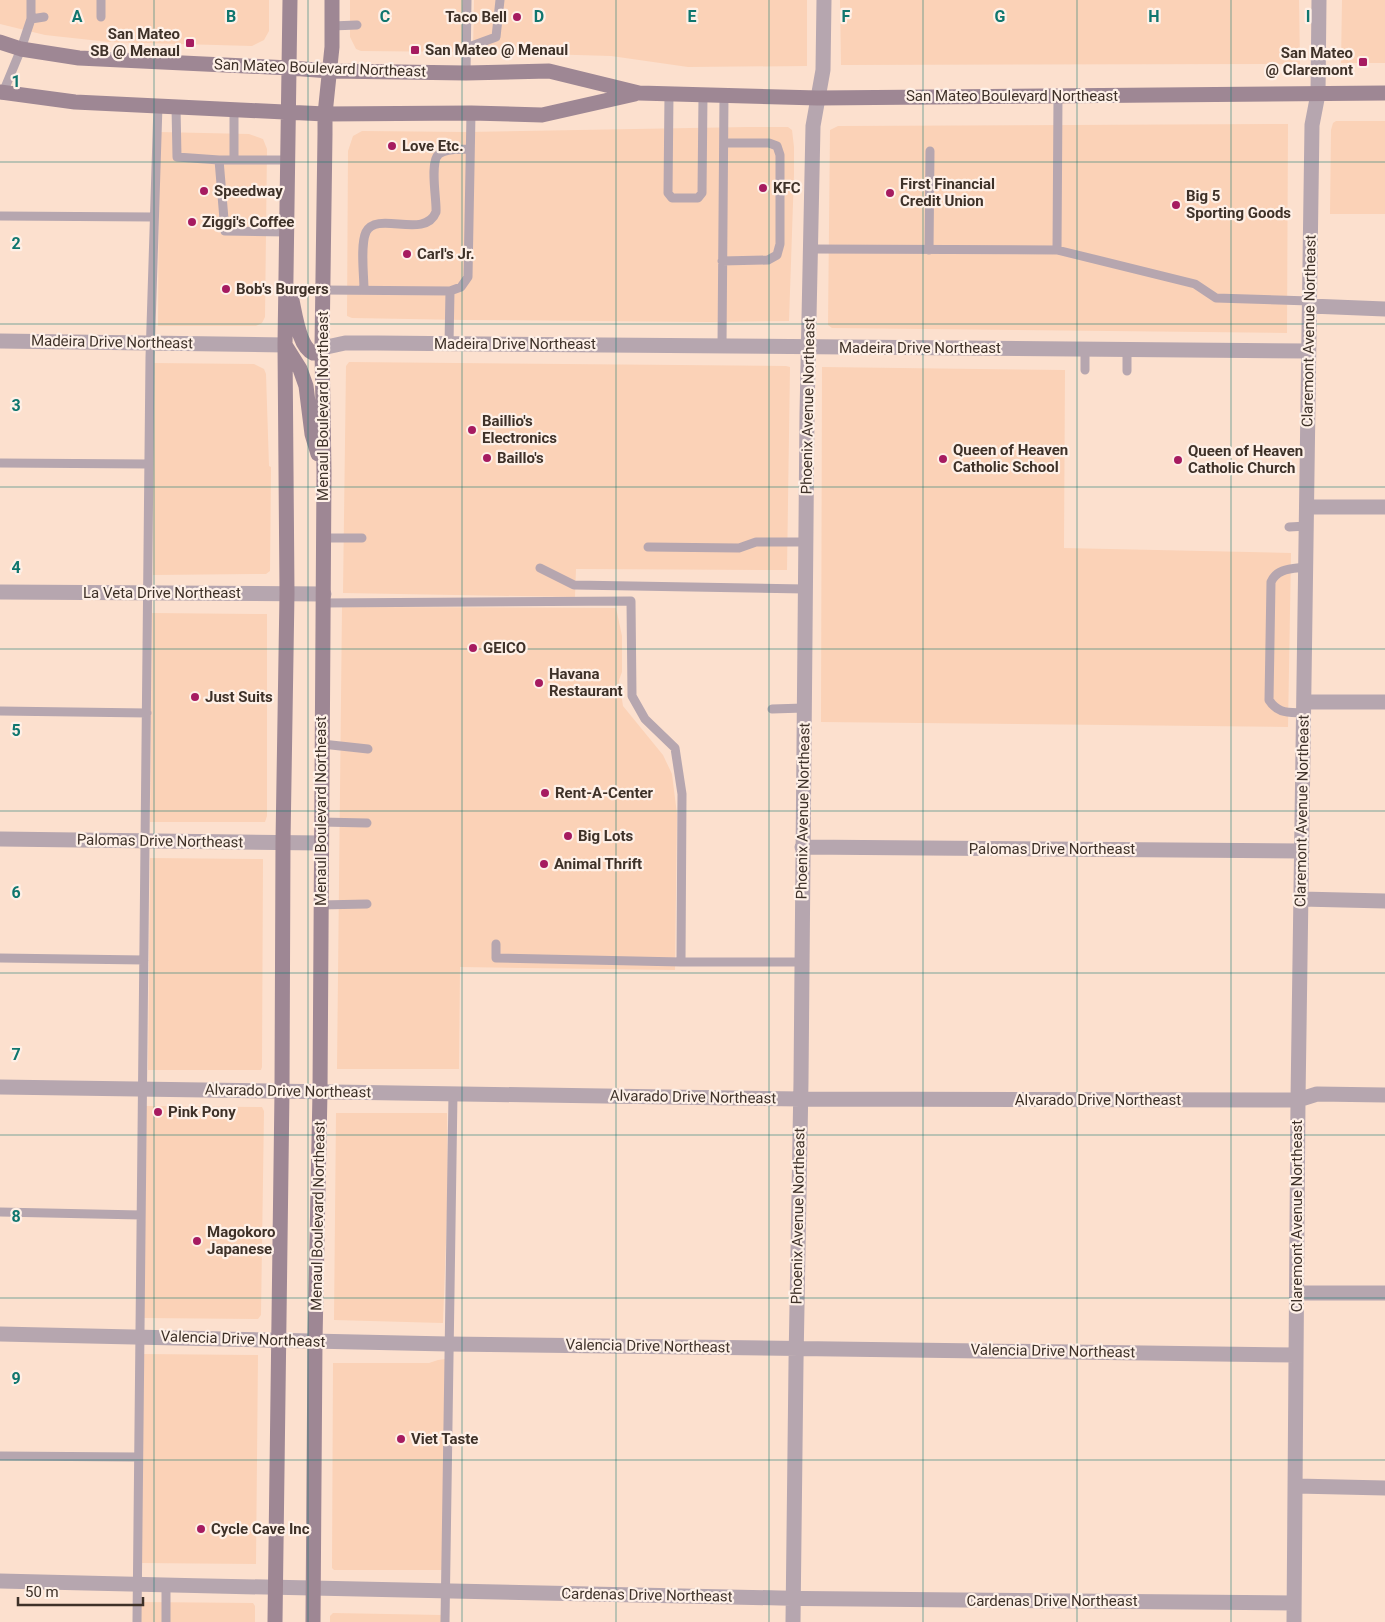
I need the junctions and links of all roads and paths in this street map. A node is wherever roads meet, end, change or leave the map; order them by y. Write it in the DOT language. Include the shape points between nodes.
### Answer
graph roads {
  1 [pos="31,0"];
  2 [pos="101,0"];
  3 [pos="290,0"];
  4 [pos="332,0"];
  5 [pos="467,0"];
  6 [pos="500,0"];
  7 [pos="824,0"];
  8 [pos="1319,0"];
  9 [pos="44,17"];
  10 [pos="101,17"];
  11 [pos="31,20"];
  12 [pos="358,25"];
  13 [pos="332,26"];
  14 [pos="0,42"];
  15 [pos="466,48"];
  16 [pos="21,49"];
  17 [pos="290,68"];
  18 [pos="330,71"];
  19 [pos="466,73"];
  20 [pos="639,93"];
  21 [pos="1385,93"];
  22 [pos="1,94"];
  23 [pos="669,94"];
  24 [pos="703,94"];
  25 [pos="1318,94"];
  26 [pos="724,95"];
  27 [pos="1058,96"];
  28 [pos="818,98"];
  29 [pos="158,105"];
  30 [pos="176,106"];
  31 [pos="234,109"];
  32 [pos="289,112"];
  33 [pos="471,113"];
  34 [pos="325,114"];
  35 [pos="724,143"];
  36 [pos="470,149"];
  37 [pos="930,151"];
  38 [pos="220,160"];
  39 [pos="234,160"];
  40 [pos="288,160"];
  41 [pos="0,216"];
  42 [pos="154,217"];
  43 [pos="287,232"];
  44 [pos="811,250"];
  45 [pos="929,250"];
  46 [pos="1057,250"];
  47 [pos="722,261"];
  48 [pos="286,275"];
  49 [pos="323,290"];
  50 [pos="364,290"];
  51 [pos="450,291"];
  52 [pos="1310,304"];
  53 [pos="1385,309"];
  54 [pos="0,341"];
  55 [pos="150,343"];
  56 [pos="449,344"];
  57 [pos="285,345"];
  58 [pos="722,346"];
  59 [pos="809,347"];
  60 [pos="322,348"];
  61 [pos="1086,349"];
  62 [pos="1127,350"];
  63 [pos="1308,351"];
  64 [pos="1085,370"];
  65 [pos="1127,371"];
  66 [pos="0,463"];
  67 [pos="149,464"];
  68 [pos="324,472"];
  69 [pos="1307,507"];
  70 [pos="1385,507"];
  71 [pos="1307,526"];
  72 [pos="1289,527"];
  73 [pos="324,538"];
  74 [pos="362,538"];
  75 [pos="806,542"];
  76 [pos="648,547"];
  77 [pos="1306,567"];
  78 [pos="540,568"];
  79 [pos="805,589"];
  80 [pos="0,592"];
  81 [pos="147,593"];
  82 [pos="287,593"];
  83 [pos="323,599"];
  84 [pos="1385,702"];
  85 [pos="804,708"];
  86 [pos="1304,708"];
  87 [pos="772,709"];
  88 [pos="0,711"];
  89 [pos="147,713"];
  90 [pos="322,744"];
  91 [pos="368,750"];
  92 [pos="321,822"];
  93 [pos="367,822"];
  94 [pos="0,839"];
  95 [pos="146,840"];
  96 [pos="283,842"];
  97 [pos="321,843"];
  98 [pos="802,847"];
  99 [pos="1302,851"];
  100 [pos="1301,899"];
  101 [pos="1385,901"];
  102 [pos="367,904"];
  103 [pos="320,905"];
  104 [pos="496,944"];
  105 [pos="0,958"];
  106 [pos="144,960"];
  107 [pos="681,962"];
  108 [pos="802,962"];
  109 [pos="0,1087"];
  110 [pos="143,1089"];
  111 [pos="282,1091"];
  112 [pos="320,1092"];
  113 [pos="453,1093"];
  114 [pos="1385,1095"];
  115 [pos="801,1099"];
  116 [pos="1298,1100"];
  117 [pos="0,1212"];
  118 [pos="141,1215"];
  119 [pos="1297,1293"];
  120 [pos="1385,1293"];
  121 [pos="0,1334"];
  122 [pos="139,1336"];
  123 [pos="277,1340"];
  124 [pos="315,1341"];
  125 [pos="448,1344"];
  126 [pos="796,1348"];
  127 [pos="1296,1355"];
  128 [pos="0,1456"];
  129 [pos="138,1458"];
  130 [pos="1296,1486"];
  131 [pos="1385,1488"];
  132 [pos="0,1581"];
  133 [pos="137,1584"];
  134 [pos="166,1585"];
  135 [pos="275,1587"];
  136 [pos="313,1590"];
  137 [pos="446,1591"];
  138 [pos="793,1599"];
  139 [pos="1294,1603"];
  140 [pos="137,1622"];
  141 [pos="166,1622"];
  142 [pos="275,1622"];
  143 [pos="313,1622"];
  144 [pos="445,1622"];
  145 [pos="793,1622"];
  146 [pos="1294,1622"];
  1 -- 11 [label="lane"];
  2 -- 10 [label="lane"];
  3 -- 17 [label="main road"];
  4 -- 13 [label="main road, Menaul Boulevard Northeast"];
  5 -- 15 [label="lane"];
  6 -- 15 [label="lane" via="496,37"];
  7 -- 28 [label="street, Phoenix Avenue Northeast" via="823,70"];
  8 -- 25 [label="street, Claremont Avenue Northeast"];
  9 -- 11 [label="lane"];
  11 -- 16 [label="lane"];
  12 -- 13 [label="lane"];
  13 -- 18 [label="main road, Menaul Boulevard Northeast"];
  14 -- 16 [label="main road, San Mateo Boulevard Northeast"];
  15 -- 19 [label="lane"];
  16 -- 17 [label="main road, San Mateo Boulevard Northeast" via="79,58"];
  16 -- 22 [label="lane"];
  17 -- 18 [label="main road, San Mateo Boulevard Northeast"];
  17 -- 32 [label="main road"];
  18 -- 19 [label="main road, San Mateo Boulevard Northeast"];
  18 -- 34 [label="main road, Menaul Boulevard Northeast"];
  19 -- 20 [label="main road, San Mateo Boulevard Northeast" via="549,71"];
  20 -- 23 [label="main road, San Mateo Boulevard Northeast"];
  20 -- 33 [label="main road, San Mateo Boulevard Northeast" via="542,115"];
  21 -- 25 [label="main road, San Mateo Boulevard Northeast"];
  22 -- 29 [label="main road, San Mateo Boulevard Northeast" via="75,102"];
  23 -- 24 [label="main road, San Mateo Boulevard Northeast"];
  23 -- 24 [label="lane" via="668,193 672,198 698,198 702,193"];
  24 -- 26 [label="main road, San Mateo Boulevard Northeast"];
  25 -- 27 [label="main road, San Mateo Boulevard Northeast"];
  25 -- 52 [label="street, Claremont Avenue Northeast" via="1312,125"];
  26 -- 28 [label="main road, San Mateo Boulevard Northeast"];
  26 -- 35 [label="lane"];
  27 -- 28 [label="main road, San Mateo Boulevard Northeast"];
  27 -- 46 [label="lane"];
  28 -- 44 [label="street, Phoenix Avenue Northeast" via="813,126"];
  29 -- 30 [label="main road, San Mateo Boulevard Northeast"];
  29 -- 42 [label="lane"];
  30 -- 31 [label="main road, San Mateo Boulevard Northeast"];
  30 -- 38 [label="lane" via="177,157"];
  31 -- 32 [label="main road, San Mateo Boulevard Northeast"];
  31 -- 39 [label="lane"];
  32 -- 34 [label="main road, San Mateo Boulevard Northeast"];
  32 -- 40 [label="main road"];
  33 -- 34 [label="main road, San Mateo Boulevard Northeast"];
  33 -- 36 [label="lane"];
  34 -- 49 [label="main road, Menaul Boulevard Northeast"];
  35 -- 47 [label="lane"];
  35 -- 47 [label="lane" via="769,143 776,146 780,155 780,244 776,255 768,260"];
  36 -- 50 [label="lane" via="452,150 436,158 436,203 434,217 428,222 417,225 374,224 367,230 363,241"];
  36 -- 51 [label="lane" via="468,277 461,287"];
  37 -- 45 [label="lane"];
  38 -- 39 [label="lane"];
  38 -- 43 [label="lane" via="225,231"];
  39 -- 40 [label="lane"];
  40 -- 43 [label="main road"];
  41 -- 42 [label="lane"];
  42 -- 55 [label="lane"];
  43 -- 48 [label="main road"];
  44 -- 45 [label="lane"];
  44 -- 59 [label="street, Phoenix Avenue Northeast"];
  45 -- 46 [label="lane"];
  46 -- 52 [label="lane" via="1195,284 1216,298"];
  47 -- 58 [label="lane"];
  48 -- 57 [label="main road"];
  48 -- 60 [label="main road" via="302,340 313,353"];
  49 -- 50 [label="lane"];
  49 -- 60 [label="main road, Menaul Boulevard Northeast"];
  50 -- 51 [label="lane"];
  51 -- 56 [label="lane"];
  52 -- 53 [label="street"];
  52 -- 63 [label="street, Claremont Avenue Northeast"];
  54 -- 55 [label="street, Madeira Drive Northeast"];
  55 -- 57 [label="street, Madeira Drive Northeast"];
  55 -- 67 [label="lane"];
  56 -- 58 [label="street, Madeira Drive Northeast"];
  56 -- 60 [label="street, Madeira Drive Northeast" via="345,343"];
  57 -- 68 [label="main road" via="303,378 312,434"];
  57 -- 82 [label="main road"];
  58 -- 59 [label="street, Madeira Drive Northeast"];
  59 -- 61 [label="street, Madeira Drive Northeast"];
  59 -- 75 [label="street, Phoenix Avenue Northeast"];
  60 -- 68 [label="main road, Menaul Boulevard Northeast"];
  61 -- 62 [label="street, Madeira Drive Northeast"];
  61 -- 64 [label="lane"];
  62 -- 63 [label="street, Madeira Drive Northeast"];
  62 -- 65 [label="lane"];
  63 -- 69 [label="street, Claremont Avenue Northeast"];
  66 -- 67 [label="lane"];
  67 -- 81 [label="lane"];
  68 -- 73 [label="main road, Menaul Boulevard Northeast"];
  69 -- 70 [label="street"];
  69 -- 71 [label="street, Claremont Avenue Northeast"];
  71 -- 72 [label="lane"];
  71 -- 77 [label="street, Claremont Avenue Northeast"];
  73 -- 74 [label="lane"];
  73 -- 83 [label="main road, Menaul Boulevard Northeast"];
  75 -- 76 [label="lane" via="756,542 739,548"];
  75 -- 79 [label="street, Phoenix Avenue Northeast"];
  77 -- 86 [label="street, Claremont Avenue Northeast"];
  77 -- 86 [label="lane" via="1280,571 1271,582 1269,700 1274,708 1282,711"];
  78 -- 79 [label="lane" via="574,585"];
  79 -- 85 [label="street, Phoenix Avenue Northeast"];
  80 -- 81 [label="street, La Veta Drive Northeast"];
  81 -- 82 [label="street, La Veta Drive Northeast"];
  81 -- 89 [label="lane"];
  82 -- 83 [label="street, La Veta Drive Northeast"];
  82 -- 96 [label="main road"];
  83 -- 90 [label="main road, Menaul Boulevard Northeast"];
  83 -- 107 [label="lane" via="631,601 632,696 645,719 675,748 682,794"];
  84 -- 86 [label="street"];
  85 -- 87 [label="lane"];
  85 -- 98 [label="street, Phoenix Avenue Northeast"];
  86 -- 99 [label="street, Claremont Avenue Northeast"];
  88 -- 89 [label="lane"];
  89 -- 95 [label="lane"];
  90 -- 91 [label="lane"];
  90 -- 92 [label="main road, Menaul Boulevard Northeast"];
  92 -- 93 [label="lane"];
  92 -- 97 [label="main road, Menaul Boulevard Northeast"];
  94 -- 95 [label="street, Palomas Drive Northeast"];
  95 -- 96 [label="street, Palomas Drive Northeast"];
  95 -- 106 [label="lane"];
  96 -- 97 [label="street, Palomas Drive Northeast"];
  96 -- 111 [label="main road"];
  97 -- 103 [label="main road, Menaul Boulevard Northeast"];
  98 -- 99 [label="street, Palomas Drive Northeast"];
  98 -- 108 [label="street, Phoenix Avenue Northeast"];
  99 -- 100 [label="street, Claremont Avenue Northeast"];
  100 -- 101 [label="street"];
  100 -- 116 [label="street, Claremont Avenue Northeast"];
  102 -- 103 [label="lane"];
  103 -- 112 [label="main road, Menaul Boulevard Northeast"];
  104 -- 107 [label="lane" via="496,958"];
  105 -- 106 [label="lane"];
  106 -- 110 [label="lane"];
  107 -- 108 [label="lane"];
  108 -- 115 [label="street, Phoenix Avenue Northeast"];
  109 -- 110 [label="street, Alvarado Drive Northeast"];
  110 -- 111 [label="street, Alvarado Drive Northeast"];
  110 -- 118 [label="lane"];
  111 -- 112 [label="street, Alvarado Drive Northeast"];
  111 -- 123 [label="main road"];
  112 -- 113 [label="street, Alvarado Drive Northeast"];
  112 -- 124 [label="main road, Menaul Boulevard Northeast"];
  113 -- 115 [label="street, Alvarado Drive Northeast"];
  113 -- 125 [label="lane"];
  114 -- 116 [label="street, Alvarado Drive Northeast" via="1317,1094"];
  115 -- 116 [label="street, Alvarado Drive Northeast"];
  115 -- 126 [label="street, Phoenix Avenue Northeast"];
  116 -- 119 [label="street, Claremont Avenue Northeast"];
  117 -- 118 [label="lane"];
  118 -- 122 [label="lane"];
  119 -- 120 [label="street"];
  119 -- 127 [label="street, Claremont Avenue Northeast"];
  121 -- 122 [label="street, Valencia Drive Northeast"];
  122 -- 123 [label="street, Valencia Drive Northeast"];
  122 -- 129 [label="lane"];
  123 -- 124 [label="street, Valencia Drive Northeast"];
  123 -- 135 [label="main road"];
  124 -- 125 [label="street, Valencia Drive Northeast"];
  124 -- 136 [label="main road, Menaul Boulevard Northeast"];
  125 -- 126 [label="street, Valencia Drive Northeast"];
  125 -- 137 [label="lane"];
  126 -- 127 [label="street, Valencia Drive Northeast"];
  126 -- 138 [label="street, Phoenix Avenue Northeast"];
  127 -- 130 [label="street, Claremont Avenue Northeast"];
  128 -- 129 [label="lane"];
  129 -- 133 [label="lane"];
  130 -- 131 [label="street"];
  130 -- 139 [label="street, Claremont Avenue Northeast"];
  132 -- 133 [label="street, Cardenas Drive Northeast"];
  133 -- 134 [label="street, Cardenas Drive Northeast"];
  133 -- 140 [label="lane"];
  134 -- 135 [label="street, Cardenas Drive Northeast"];
  134 -- 141 [label="lane"];
  135 -- 136 [label="street, Cardenas Drive Northeast"];
  135 -- 142 [label="main road"];
  136 -- 137 [label="street, Cardenas Drive Northeast"];
  136 -- 143 [label="main road, Menaul Boulevard Northeast"];
  137 -- 138 [label="street, Cardenas Drive Northeast"];
  137 -- 144 [label="lane"];
  138 -- 139 [label="street, Cardenas Drive Northeast"];
  138 -- 145 [label="street, Phoenix Avenue Northeast"];
  139 -- 146 [label="street, Claremont Avenue Northeast"];
}
